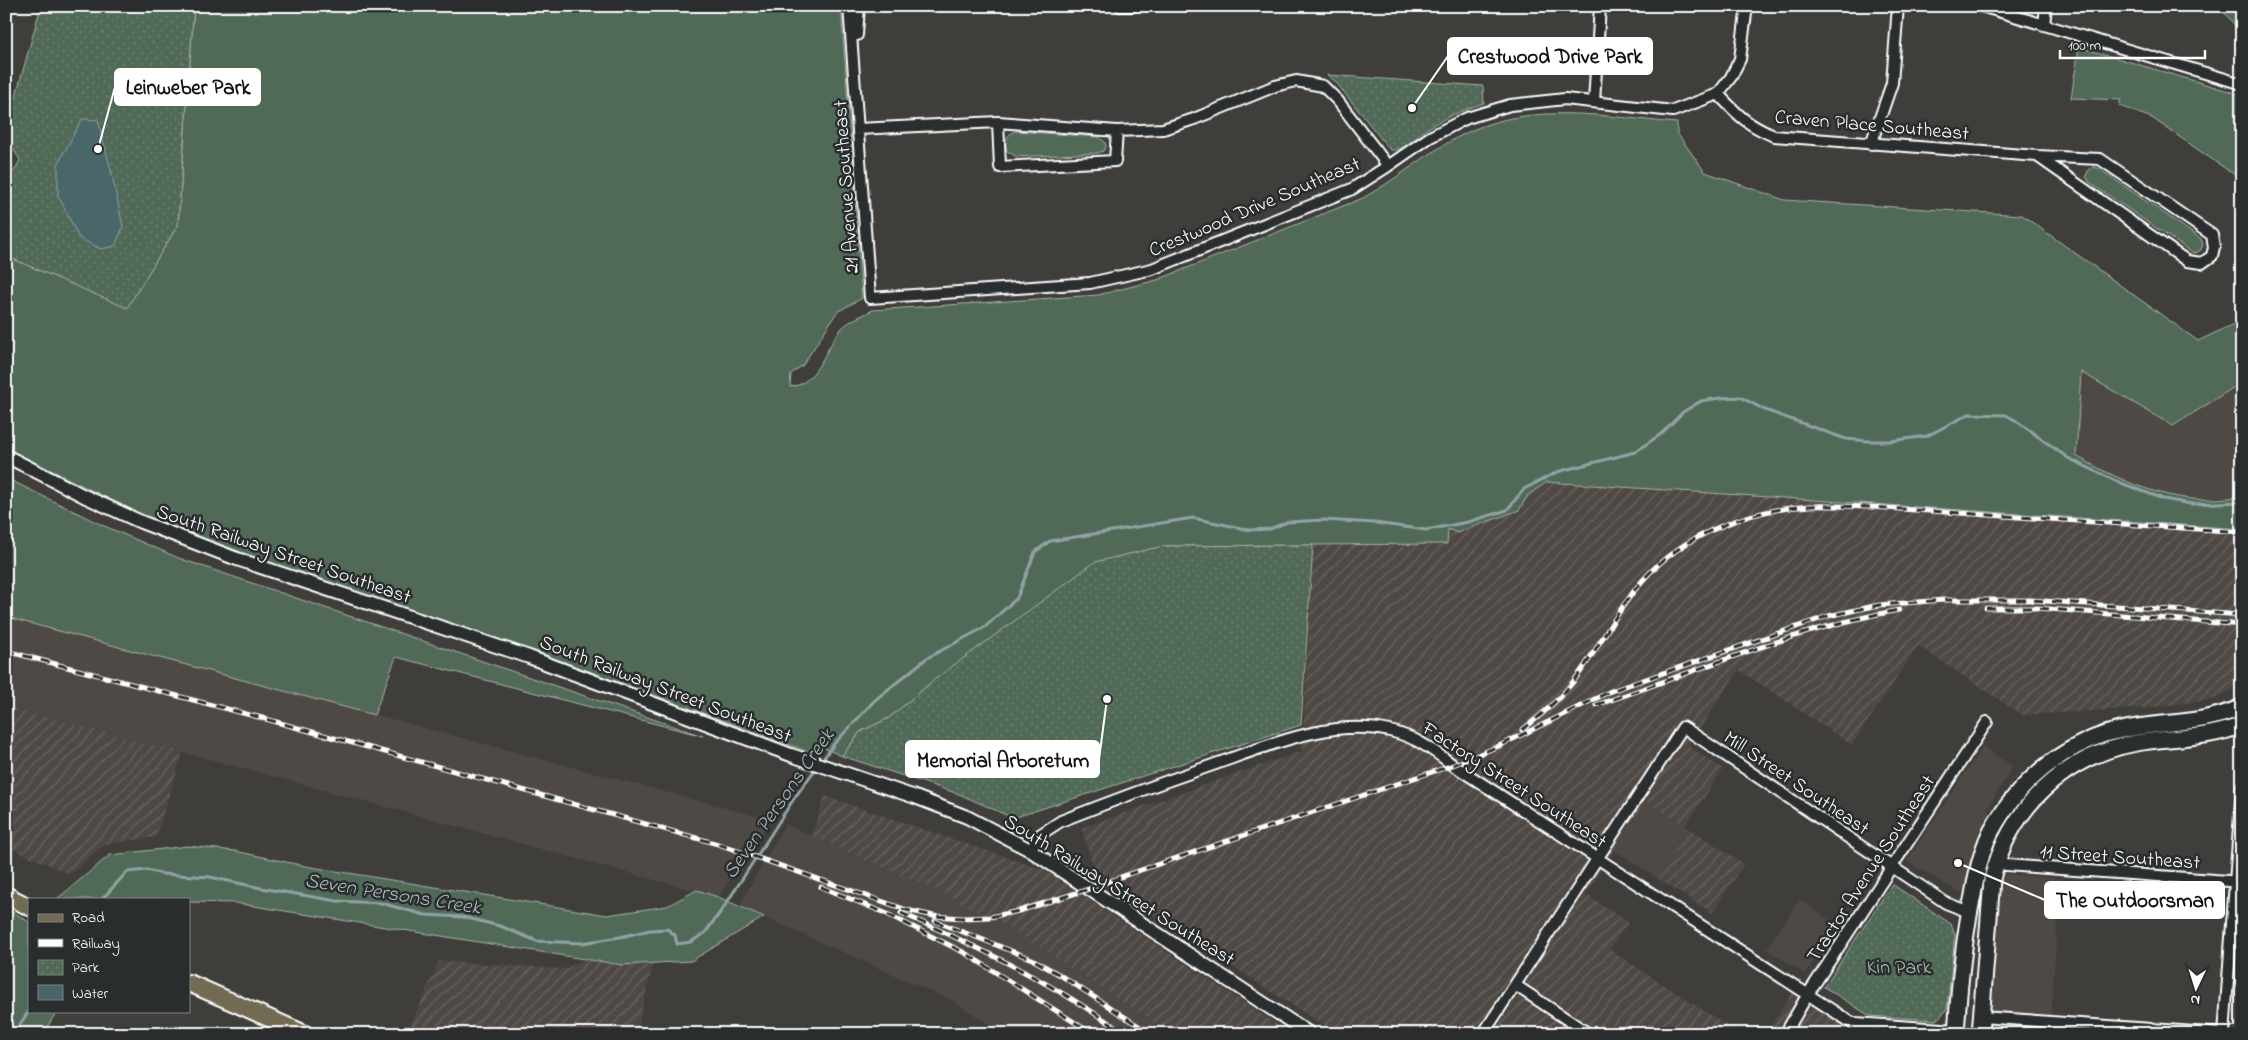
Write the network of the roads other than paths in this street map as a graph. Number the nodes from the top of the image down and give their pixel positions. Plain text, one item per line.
1 (849, 6) edge
2 (859, 6) edge
3 (1120, 6) edge
4 (1133, 6) edge
5 (1600, 6) edge
6 (1747, 6) edge
7 (1898, 6) edge
8 (1981, 6) edge
9 (2046, 6) edge
10 (2044, 25) junction
11 (855, 73) junction
12 (2242, 84) edge
13 (1718, 94) junction
14 (1594, 102) junction
15 (998, 122) junction
16 (858, 128) junction
17 (1117, 131) junction
18 (1871, 144) junction
19 (2037, 156) junction
20 (1388, 166) junction
21 (870, 298) joint
22 (6, 456) edge
23 (2235, 709) edge
24 (1987, 722) dead end
25 (2237, 727) edge
26 (2242, 786) edge
27 (1030, 850) junction
28 (1598, 858) junction
29 (1996, 862) junction
30 (1893, 867) junction
31 (2238, 881) edge
32 (6, 895) edge
33 (28, 906) edge
34 (1969, 912) junction
35 (190, 983) edge
36 (1515, 985) junction
37 (1808, 994) junction
38 (1981, 1017) junction
39 (1852, 1023) junction
40 (1956, 1032) edge
41 (305, 1034) edge
42 (1310, 1034) edge
43 (1483, 1034) edge
44 (1589, 1034) edge
45 (1785, 1034) edge
46 (1869, 1034) edge
47 (1980, 1034) edge
48 (2224, 1034) edge

1 - 11 street, 21 Avenue Southeast
2 - 11 street, 21 Avenue Southeast
3 - 4 street
5 - 14 street
6 - 13 street
7 - 18 street
8 - 10 street
9 - 10 street
10 - 12 street
11 - 16 street, 21 Avenue Southeast
13 - 14 street, Crestwood Drive Southeast
13 - 18 street, Craven Place Southeast
14 - 20 street, Crestwood Drive Southeast
15 - 16 street
15 - 17 street
15 - 17 street
16 - 21 street, 21 Avenue Southeast
17 - 20 street
18 - 19 street, Craven Place Southeast
19 - 19 street, Craven Place Southeast
20 - 21 street, Crestwood Drive Southeast
22 - 27 street, South Railway Street Southeast
23 - 34 main road
24 - 30 street, Tractor Avenue Southeast
25 - 29 main road
26 - 31 street
27 - 28 street, Factory Street Southeast
27 - 42 street, South Railway Street Southeast
28 - 30 street, Mill Street Southeast
28 - 36 street
28 - 37 street, Factory Street Southeast
29 - 31 street, 11 Street Southeast
29 - 38 main road
30 - 34 street, Mill Street Southeast
30 - 37 street, Tractor Avenue Southeast
31 - 48 street
32 - 33 main road
34 - 40 main road
35 - 41 main road
36 - 43 street
36 - 44 street
37 - 39 street, Factory Street Southeast
37 - 45 street, Tractor Avenue Southeast
38 - 47 main road
38 - 48 street
39 - 40 street
39 - 46 street, Factory Street Southeast

